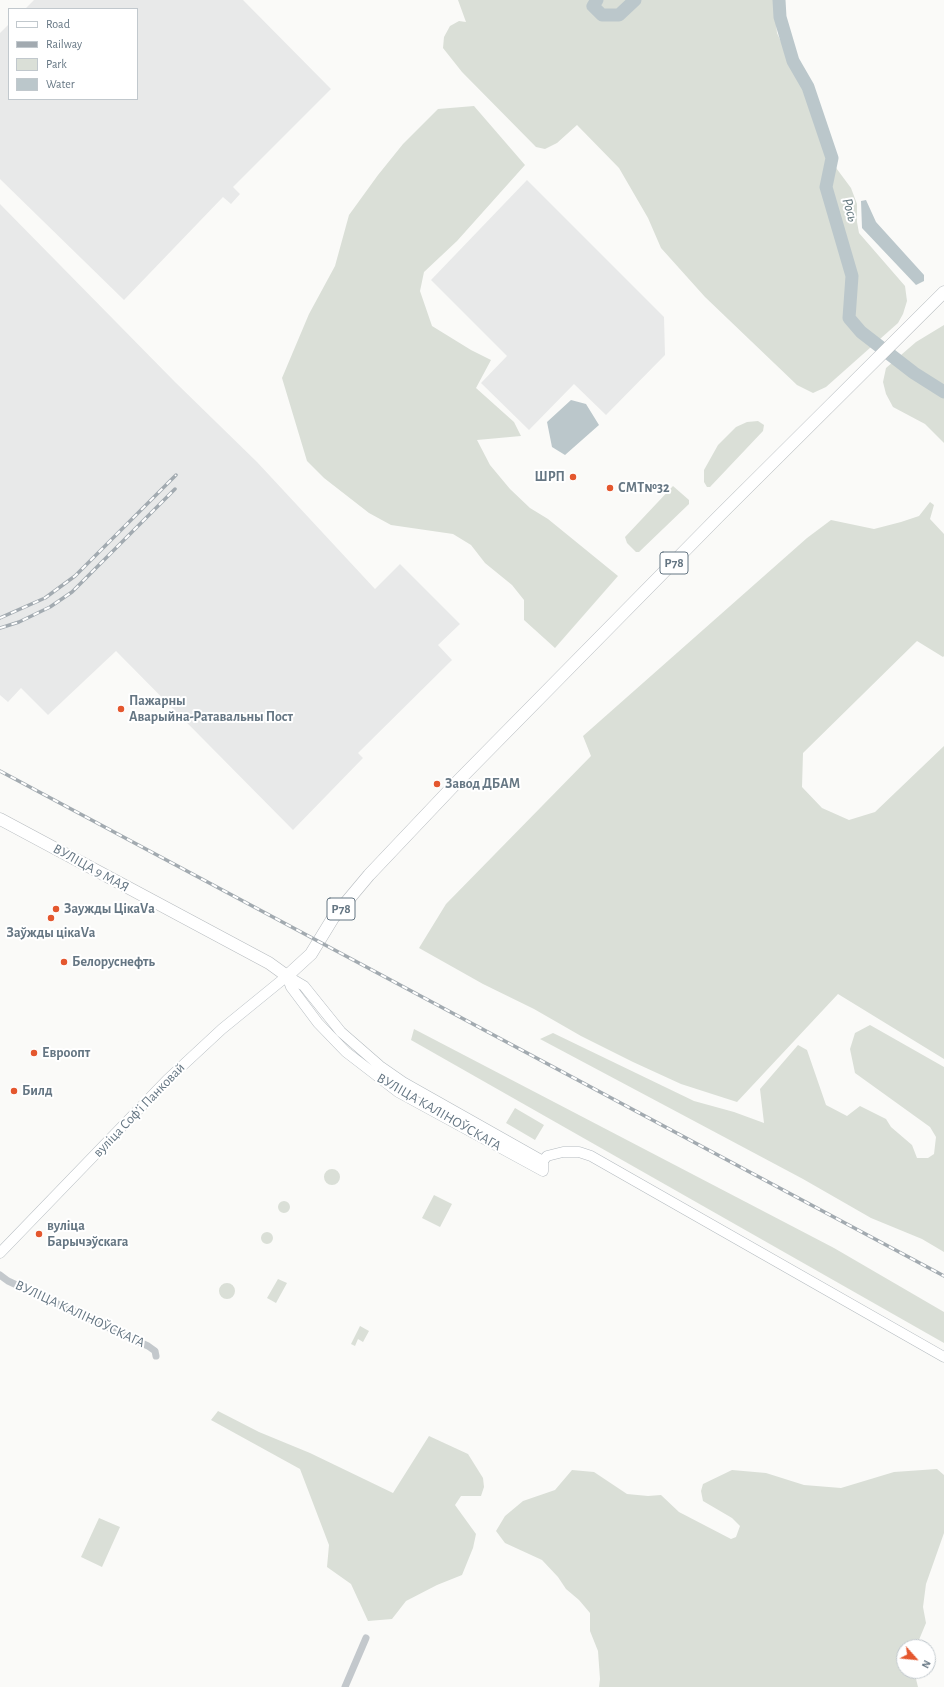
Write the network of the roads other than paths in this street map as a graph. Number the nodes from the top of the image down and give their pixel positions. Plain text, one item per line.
1 (944, 292) edge
2 (0, 818) edge
3 (287, 976) junction
4 (0, 1253) edge
5 (0, 1275) edge
6 (156, 1356) dead end
7 (944, 1357) edge
8 (366, 1638) dead end
9 (345, 1687) edge

1 - 3 main road, Р78
2 - 3 main road, ВУЛІЦА 9 МАЯ
3 - 4 street, вуліца Софʼі Панковай
3 - 7 street, ВУЛІЦА КАЛІНОЎСКАГА
5 - 6 street, ВУЛІЦА КАЛІНОЎСКАГА
8 - 9 street

